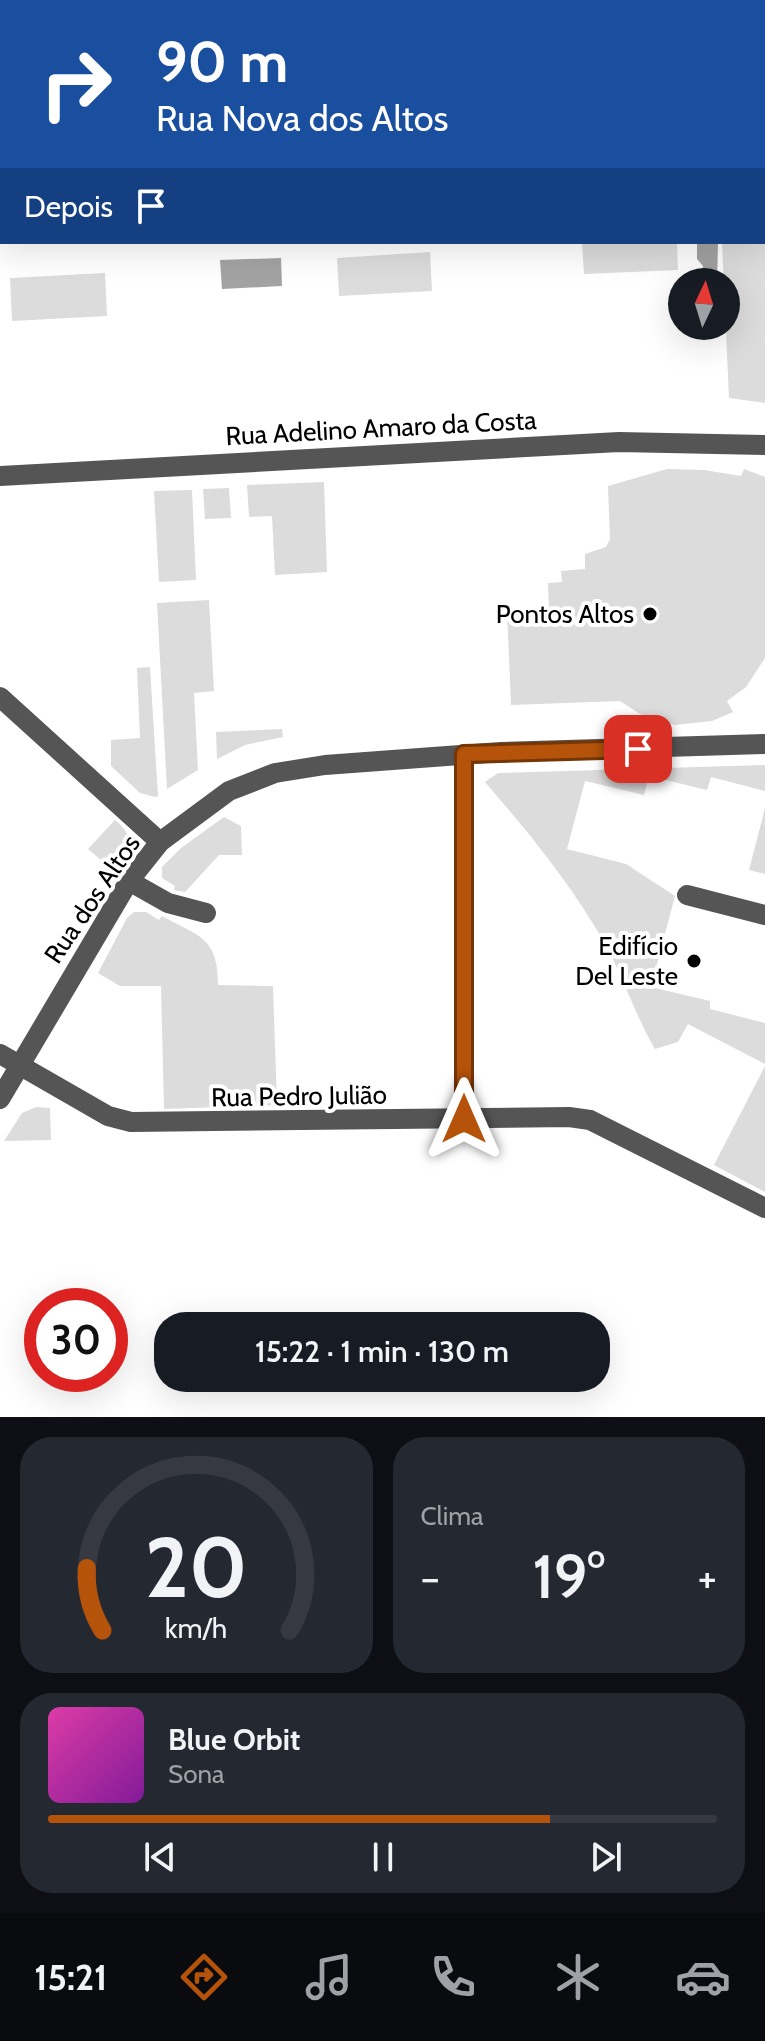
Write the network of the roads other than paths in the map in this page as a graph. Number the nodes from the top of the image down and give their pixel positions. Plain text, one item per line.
1 (765, 445) edge
2 (0, 476) edge
3 (0, 697) edge
4 (765, 744) edge
5 (464, 754) junction
6 (160, 842) junction
7 (129, 881) junction
8 (687, 895) dead end
9 (206, 913) dead end
10 (765, 915) edge
11 (0, 1054) edge
12 (19, 1066) junction
13 (0, 1099) edge
14 (464, 1119) junction
15 (765, 1208) edge

1 - 2 street, Rua Adelino Amaro da Costa
3 - 6 street
4 - 5 street, Rua dos Altos
5 - 6 street, Rua dos Altos
5 - 14 street
6 - 7 street, Rua dos Altos
7 - 9 street
7 - 12 street, Rua dos Altos
8 - 10 street
11 - 12 street, Rua Pedro Julião
12 - 13 street, Rua dos Altos
12 - 14 street, Rua Pedro Julião
14 - 15 street, Rua Pedro Julião

